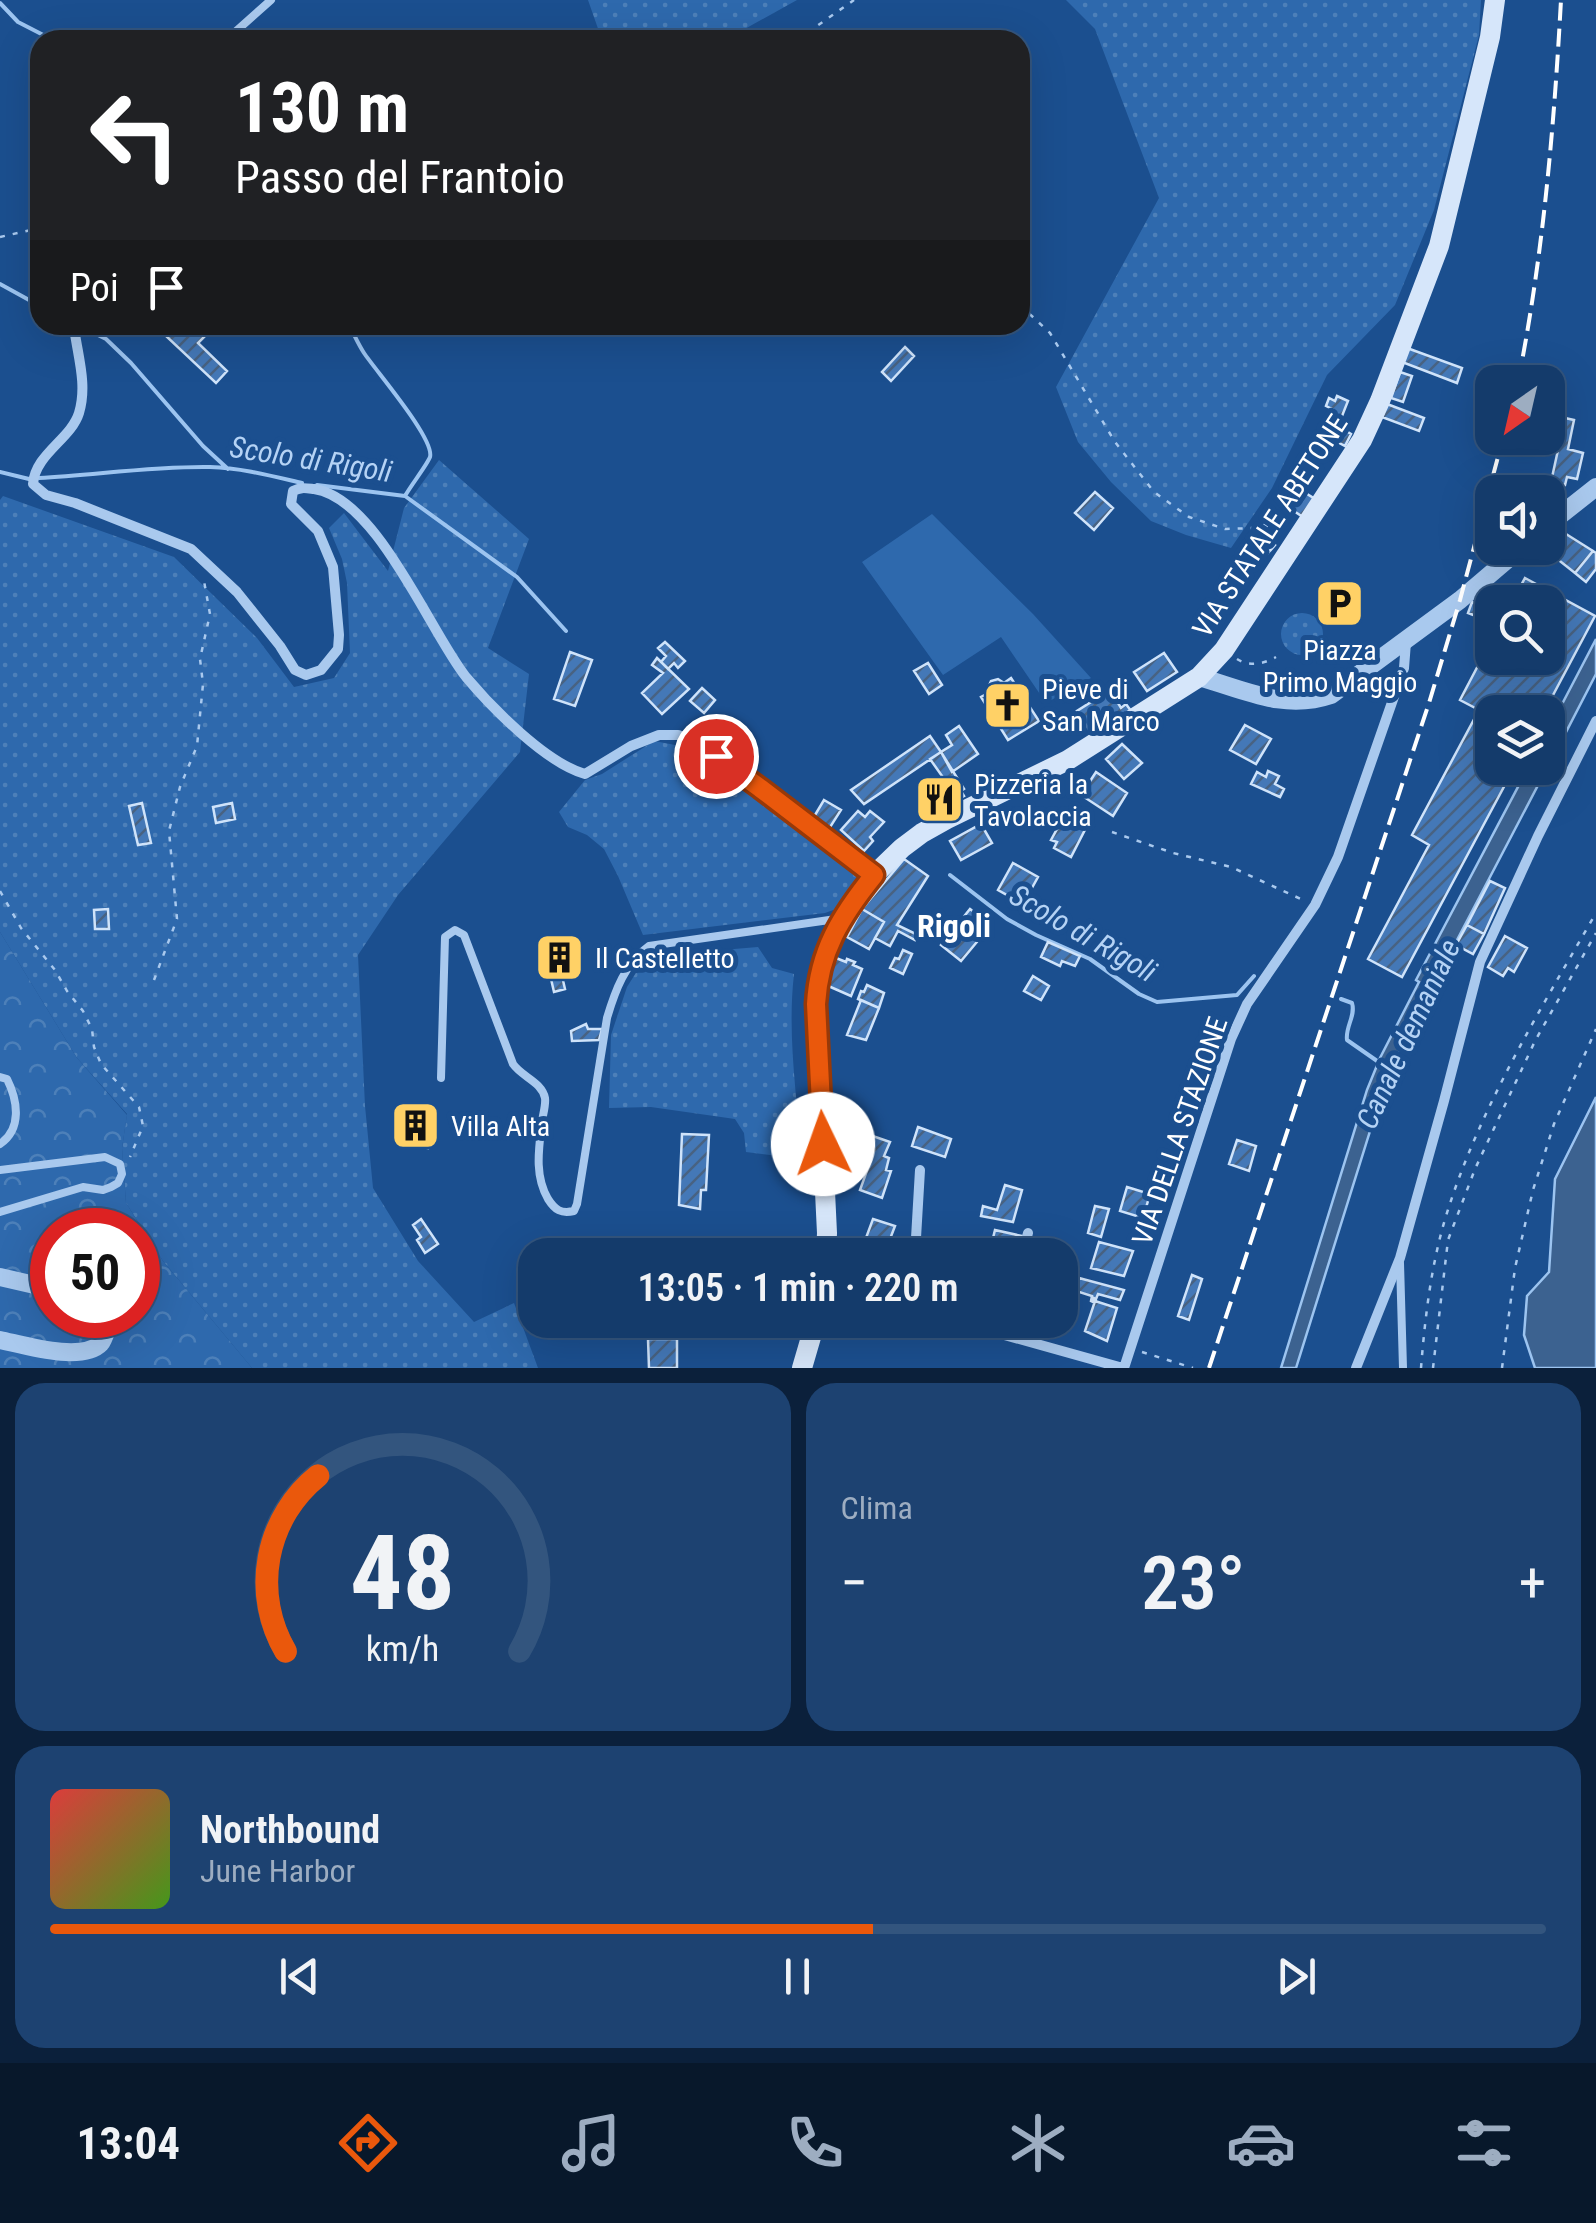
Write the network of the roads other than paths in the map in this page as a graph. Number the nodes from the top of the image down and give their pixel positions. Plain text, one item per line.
1 (271, 0) edge
2 (1495, 0) edge
3 (237, 30) edge
4 (77, 335) edge
5 (1596, 487) edge
6 (1565, 512) edge
7 (1501, 565) edge
8 (1406, 640) junction
9 (1199, 677) junction
10 (1596, 721) edge
11 (874, 875) junction
12 (841, 918) junction
13 (0, 1077) edge
14 (441, 1078) dead end
15 (0, 1144) edge
16 (0, 1170) edge
17 (920, 1170) dead end
18 (0, 1212) edge
19 (1028, 1233) dead end
20 (825, 1238) edge
21 (916, 1238) edge
22 (1027, 1238) edge
23 (1400, 1258) junction
24 (0, 1277) edge
25 (30, 1284) edge
26 (104, 1338) edge
27 (811, 1338) edge
28 (1015, 1338) edge
29 (0, 1340) edge
30 (802, 1368) edge
31 (1124, 1368) edge
32 (1356, 1368) edge
33 (1403, 1368) edge

1 - 3 lane
2 - 9 main road, VIA STATALE ABETONE
4 - 11 street
5 - 6 street
7 - 8 street
8 - 9 street
8 - 31 street, VIA DELLA STAZIONE
9 - 11 main road, VIA STATALE ABETONE
10 - 23 street
11 - 12 main road, VIA STATALE ABETONE
12 - 14 lane
12 - 20 main road, VIA STATALE ABETONE
13 - 15 lane
16 - 18 lane
17 - 21 street
19 - 22 street
23 - 32 street
23 - 33 lane
24 - 25 street
26 - 29 street
27 - 30 main road
28 - 31 street, VIA DELLA STAZIONE

